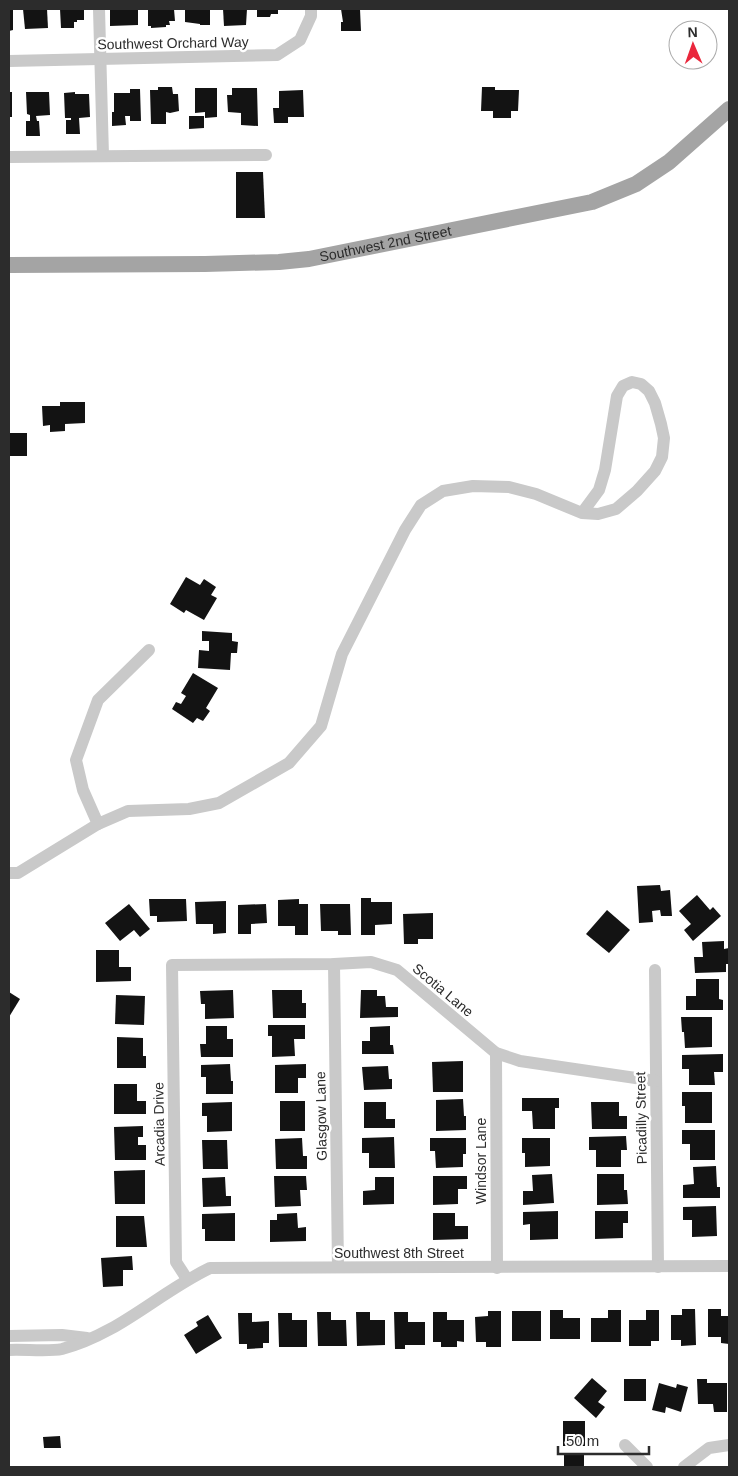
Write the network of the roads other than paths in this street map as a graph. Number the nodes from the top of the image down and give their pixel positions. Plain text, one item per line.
1 (99, 9) edge
2 (312, 9) edge
3 (100, 59) junction
4 (9, 61) edge
5 (729, 109) edge
6 (266, 155) dead end
7 (103, 156) junction
8 (9, 157) edge
9 (9, 266) edge
10 (582, 513) junction
11 (149, 650) dead end
12 (98, 824) junction
13 (9, 873) edge
14 (334, 964) junction
15 (172, 965) joint
16 (655, 970) dead end
17 (496, 1053) junction
18 (656, 1081) junction
19 (729, 1266) edge
20 (658, 1267) junction
21 (338, 1268) junction
22 (497, 1268) junction
23 (186, 1279) junction
24 (9, 1336) edge
25 (89, 1338) junction
26 (9, 1350) edge
27 (625, 1445) dead end
28 (729, 1445) edge
29 (647, 1467) edge
30 (684, 1467) edge

1 - 3 street
2 - 3 street, Southwest Orchard Way
3 - 4 street, Southwest Orchard Way
3 - 7 street
5 - 9 main road, Southwest 2nd Street
6 - 7 street
7 - 8 street
10 - 10 street
10 - 12 street
11 - 12 street
12 - 13 street
14 - 15 street, Scotia Lane
14 - 17 street, Scotia Lane
14 - 21 street, Glasgow Lane
15 - 23 street, Arcadia Drive
16 - 18 street, Picadilly Street
17 - 18 street, Scotia Lane
17 - 22 street, Windsor Lane
18 - 20 street, Picadilly Street
19 - 20 street, Southwest 8th Street
20 - 22 street, Southwest 8th Street
21 - 22 street, Southwest 8th Street
21 - 23 street, Southwest 8th Street
23 - 25 street, Southwest 8th Street
24 - 25 street, Southwest 8th Street
25 - 26 street, Southwest 8th Street
27 - 29 street
28 - 30 street

